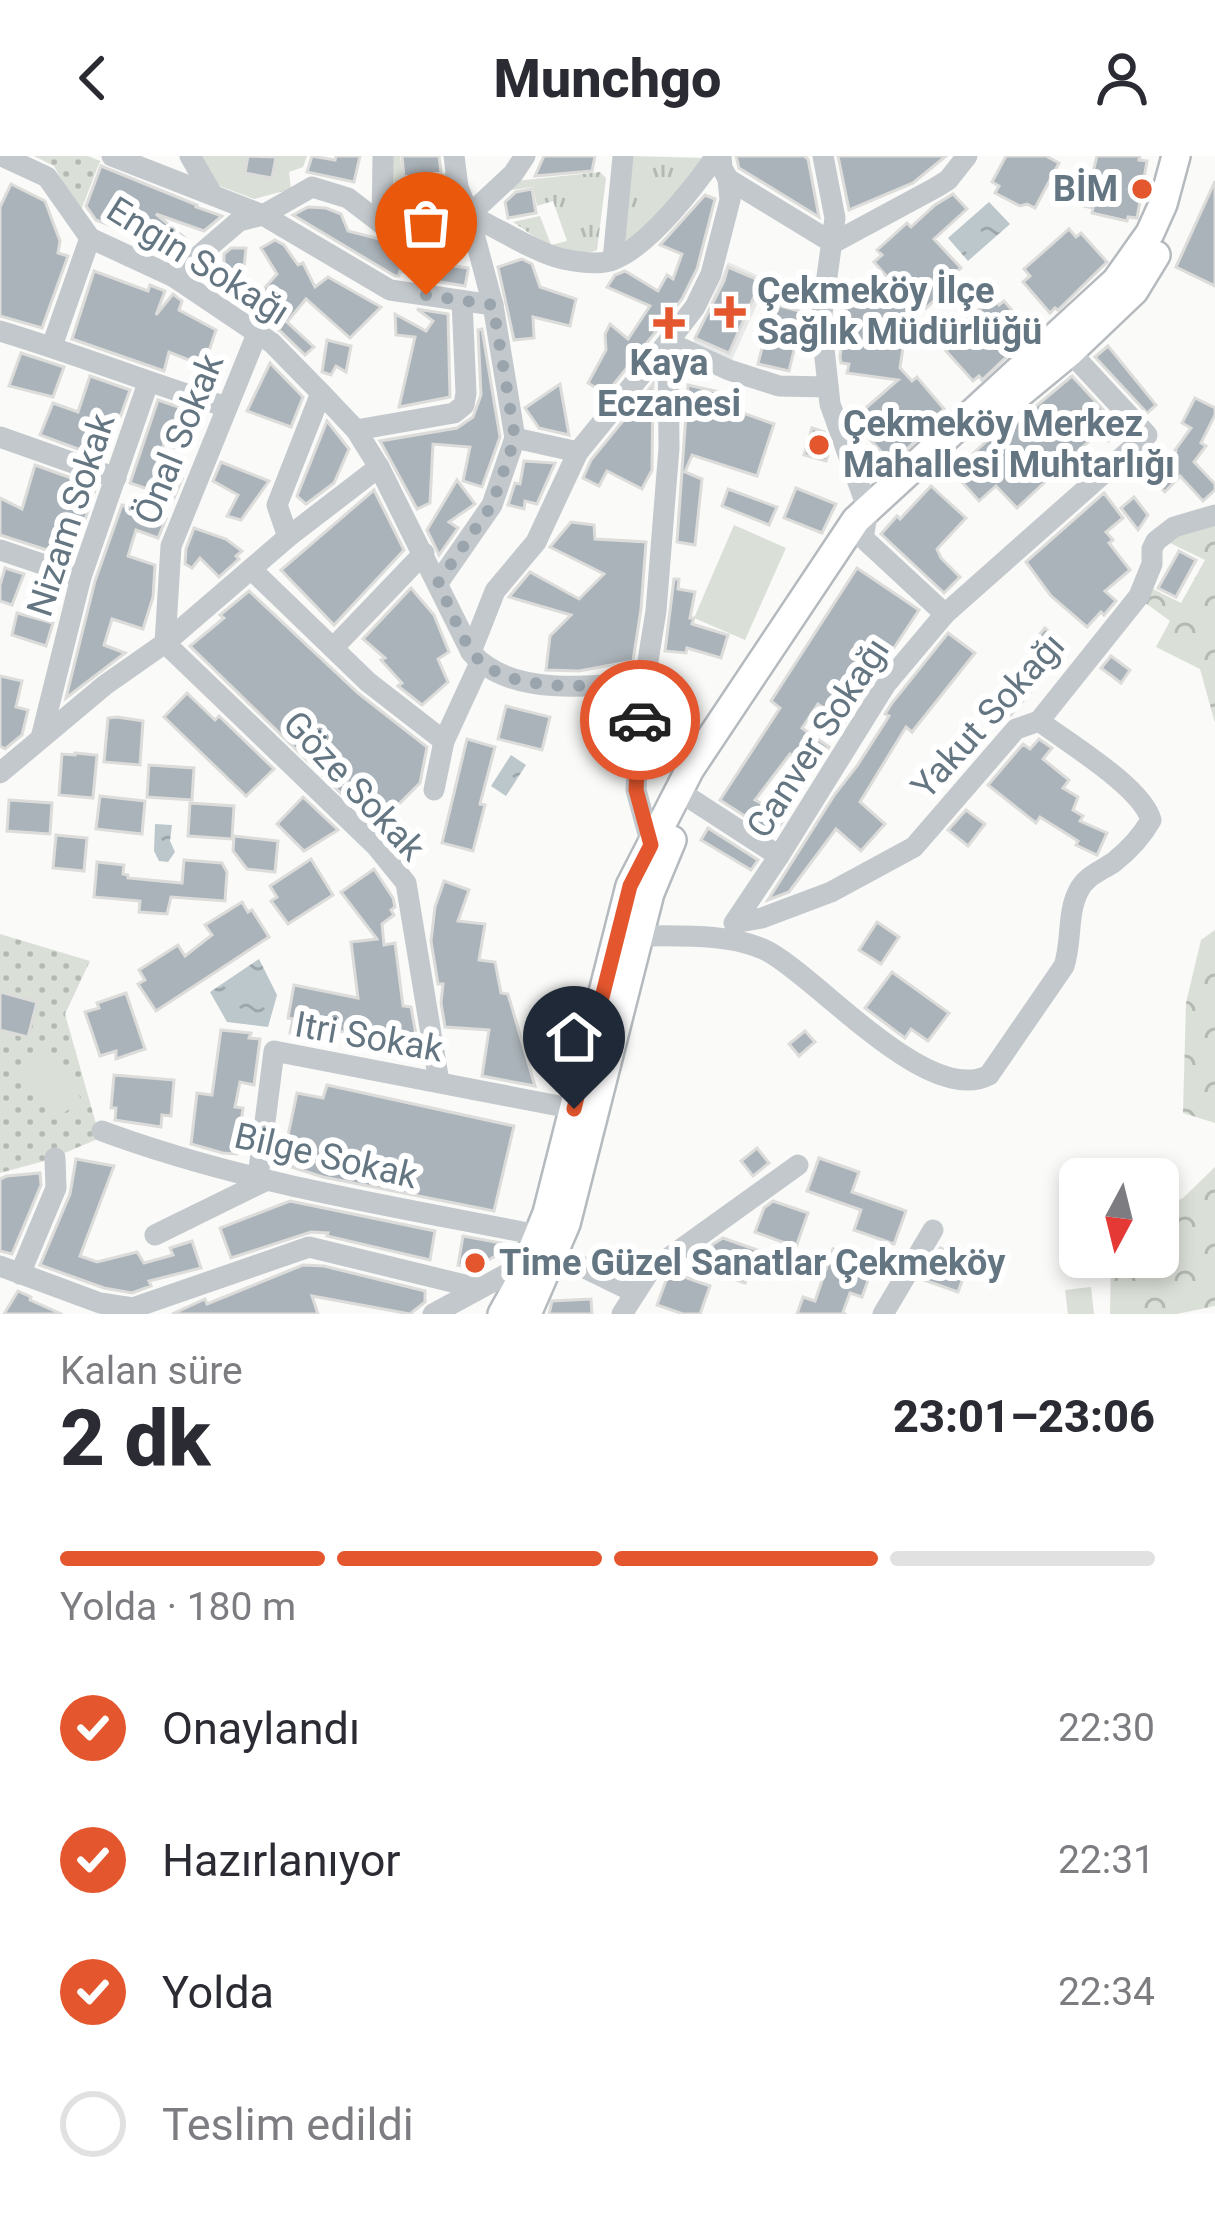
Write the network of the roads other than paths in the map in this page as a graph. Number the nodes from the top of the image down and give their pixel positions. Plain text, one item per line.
1 (2, 156) edge
2 (112, 156) edge
3 (190, 156) edge
4 (383, 156) edge
5 (454, 156) edge
6 (525, 156) edge
7 (622, 156) edge
8 (718, 156) edge
9 (823, 156) edge
10 (967, 156) edge
11 (1176, 156) edge
12 (1195, 156) edge
13 (728, 179) junction
14 (212, 194) junction
15 (263, 215) junction
16 (382, 224) junction
17 (472, 225) junction
18 (90, 238) junction
19 (832, 243) junction
20 (613, 260) junction
21 (174, 277) junction
22 (462, 301) junction
23 (493, 305) junction
24 (0, 331) edge
25 (257, 334) junction
26 (668, 341) junction
27 (52, 346) junction
28 (1070, 352) junction
29 (148, 383) junction
30 (828, 387) junction
31 (321, 393) junction
32 (227, 407) junction
33 (356, 430) junction
34 (0, 437) edge
35 (515, 438) junction
36 (578, 452) junction
37 (379, 467) junction
38 (116, 478) junction
39 (868, 510) junction
40 (1215, 514) edge
41 (288, 537) junction
42 (863, 538) junction
43 (0, 550) edge
44 (424, 553) junction
45 (251, 569) junction
46 (81, 578) junction
47 (438, 583) junction
48 (945, 614) junction
49 (165, 643) junction
50 (333, 648) junction
51 (476, 657) junction
52 (644, 681) junction
53 (1039, 721) junction
54 (41, 738) junction
55 (444, 741) junction
56 (0, 773) edge
57 (434, 790) dead end
58 (692, 799) junction
59 (658, 850) junction
60 (779, 856) junction
61 (734, 922) junction
62 (639, 936) junction
63 (704, 938) junction
64 (439, 1082) junction
65 (574, 1109) junction
66 (102, 1131) dead end
67 (55, 1158) dead end
68 (798, 1165) dead end
69 (262, 1178) junction
70 (933, 1230) dead end
71 (155, 1235) dead end
72 (542, 1254) junction
73 (10, 1270) edge
74 (477, 1288) junction
75 (634, 1292) junction
76 (433, 1314) edge
77 (502, 1314) edge
78 (527, 1314) edge
79 (623, 1314) edge
80 (883, 1314) edge

1 - 18 street, Engin Sokağı
2 - 14 street
3 - 14 street
4 - 16 street
5 - 17 street
6 - 17 street
7 - 20 street
8 - 13 street
8 - 20 street
9 - 19 street
10 - 19 street
11 - 39 main road
12 - 28 main road
13 - 19 street
13 - 26 street
14 - 15 street
15 - 16 street
15 - 21 street
15 - 22 street
16 - 17 street
17 - 20 street
17 - 23 street
18 - 21 street, Engin Sokağı
18 - 27 street
19 - 30 street
21 - 25 street, Engin Sokağı
22 - 23 street
22 - 33 street
23 - 35 street
24 - 27 street
25 - 31 street, Engin Sokağı
25 - 32 street, Önal Sokak
26 - 30 street
26 - 36 street
26 - 52 street
27 - 29 street
28 - 42 main road
28 - 48 street, Canver Sokağı
29 - 32 street
29 - 38 street, Nizam Sokak
30 - 39 street
31 - 33 street, Engin Sokağı
31 - 41 street
32 - 49 street, Önal Sokak
33 - 37 street, Engin Sokağı
34 - 38 street
35 - 36 street
35 - 47 street
36 - 51 street
37 - 41 street
37 - 44 street, Engin Sokağı
38 - 46 street, Nizam Sokak
39 - 42 street
39 - 59 main road
40 - 53 street, Yakut Sokağı
41 - 45 street
42 - 48 street
42 - 58 main road
43 - 46 street
44 - 47 street, Engin Sokağı
44 - 50 street
45 - 49 street
45 - 50 street
46 - 54 street, Nizam Sokak
47 - 51 street, Engin Sokağı
48 - 60 street, Canver Sokağı
49 - 54 street
49 - 64 street, Göze Sokak
50 - 55 street
51 - 52 street
51 - 55 street
52 - 59 street
53 - 61 street, Yakut Sokağı
53 - 63 street
54 - 56 street
55 - 57 street
58 - 59 main road
58 - 60 street
59 - 62 main road
59 - 65 main road
60 - 61 street, Canver Sokağı
61 - 63 street
62 - 63 street
62 - 72 main road
64 - 65 street, Itri Sokak
64 - 69 street, Itri Sokak
65 - 72 main road
66 - 69 street, Bilge Sokak
67 - 73 street
68 - 75 street
69 - 71 street
69 - 72 street, Bilge Sokak
70 - 80 street
72 - 74 street
72 - 75 street, Bilge Sokak
72 - 77 main road
72 - 78 main road
73 - 74 street
74 - 76 street
75 - 79 street

